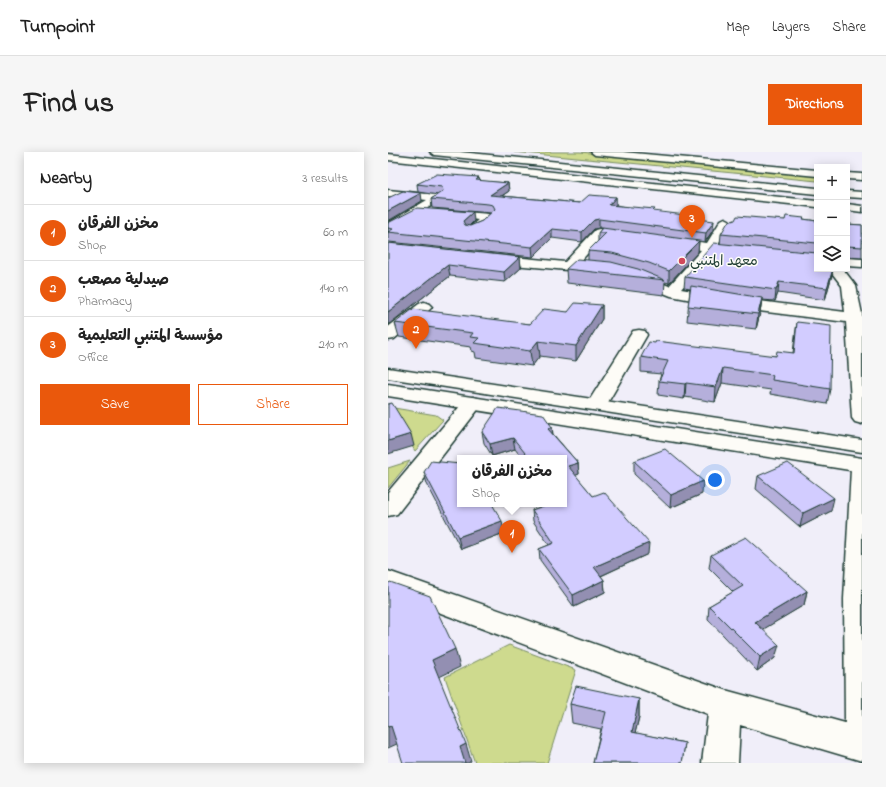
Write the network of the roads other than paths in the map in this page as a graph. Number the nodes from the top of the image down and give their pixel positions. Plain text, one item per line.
1 (434, 152) edge
2 (493, 152) edge
3 (595, 152) edge
4 (388, 157) edge
5 (756, 157) dead end
6 (767, 168) junction
7 (814, 173) edge
8 (850, 176) edge
9 (862, 177) edge
10 (814, 184) edge
11 (850, 187) edge
12 (862, 188) edge
13 (814, 191) edge
14 (388, 193) edge
15 (850, 194) edge
16 (862, 196) edge
17 (814, 204) edge
18 (850, 207) edge
19 (862, 209) edge
20 (416, 211) junction
21 (725, 222) dead end
22 (388, 228) edge
23 (472, 230) edge
24 (639, 238) edge
25 (654, 240) edge
26 (710, 248) junction
27 (756, 253) edge
28 (475, 257) edge
29 (850, 262) edge
30 (862, 263) edge
31 (568, 267) junction
32 (838, 272) edge
33 (671, 292) junction
34 (424, 307) dead end
35 (857, 319) edge
36 (639, 335) dead end
37 (388, 336) edge
38 (388, 373) edge
39 (388, 390) edge
40 (473, 403) junction
41 (597, 404) junction
42 (862, 418) edge
43 (862, 446) edge
44 (862, 465) edge
45 (862, 468) edge
46 (388, 508) edge
47 (388, 582) edge
48 (860, 600) edge
49 (725, 705) junction
50 (862, 744) edge
51 (720, 763) edge

1 - 13 main road
2 - 10 main road
3 - 6 main road
4 - 17 main road
5 - 6 main road
6 - 7 main road
8 - 9 main road
11 - 12 main road
14 - 20 main road
15 - 16 main road
18 - 19 main road
20 - 22 main road
20 - 23 main road
21 - 26 main road
24 - 31 main road
25 - 26 main road
26 - 27 main road
26 - 33 main road
28 - 31 main road
29 - 30 main road
31 - 33 main road
32 - 35 main road
33 - 35 main road
34 - 37 main road
35 - 42 main road
36 - 41 main road
38 - 41 main road
39 - 40 main road
40 - 44 main road
40 - 46 main road
41 - 43 main road
45 - 48 main road
47 - 49 main road
48 - 50 main road
49 - 50 main road
49 - 51 main road

